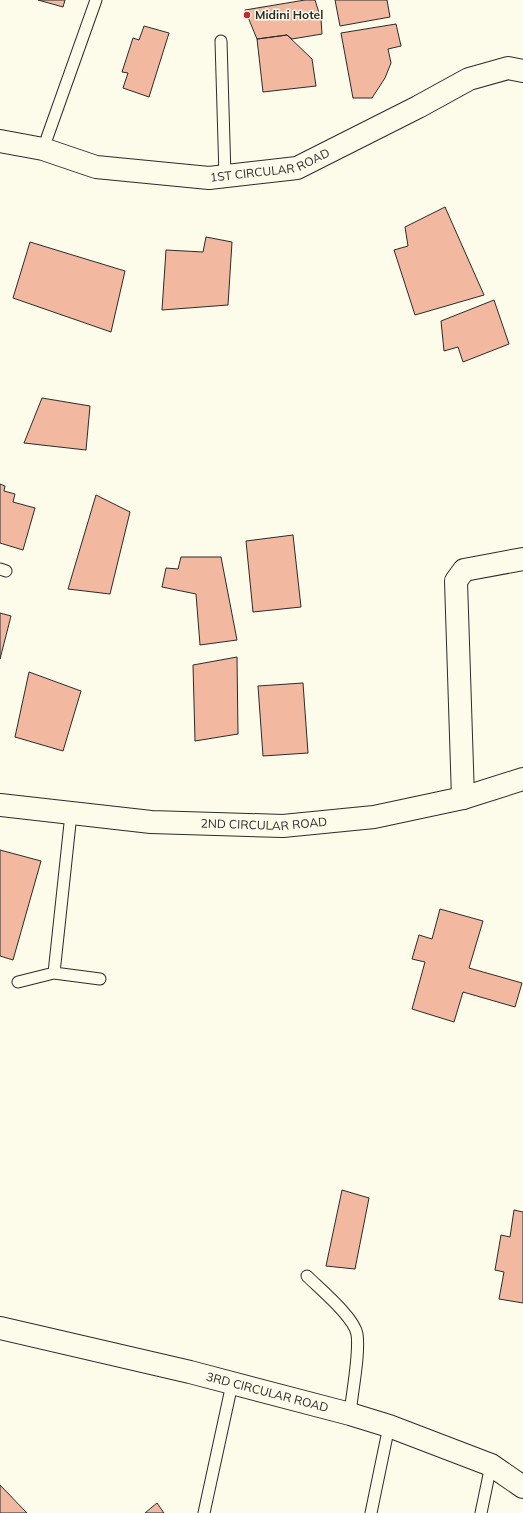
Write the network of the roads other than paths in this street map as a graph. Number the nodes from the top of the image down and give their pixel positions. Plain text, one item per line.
1 (96, 0) edge
2 (221, 41) dead end
3 (523, 71) edge
4 (0, 142) edge
5 (43, 149) junction
6 (225, 176) junction
7 (523, 559) edge
8 (523, 779) edge
9 (463, 798) junction
10 (0, 805) edge
11 (71, 814) junction
12 (54, 973) junction
13 (100, 979) dead end
14 (18, 982) dead end
15 (307, 1276) dead end
16 (0, 1328) edge
17 (232, 1384) junction
18 (350, 1414) junction
19 (389, 1426) junction
20 (491, 1465) junction
21 (523, 1487) edge
22 (204, 1513) edge
23 (371, 1513) edge
24 (481, 1513) edge

1 - 5 lane
2 - 6 lane
3 - 6 street, 1ST CIRCULAR ROAD
4 - 5 street, 1ST CIRCULAR ROAD
5 - 6 street, 1ST CIRCULAR ROAD
7 - 9 street
8 - 9 street, 2ND CIRCULAR ROAD
9 - 11 street, 2ND CIRCULAR ROAD
10 - 11 street, 2ND CIRCULAR ROAD
11 - 12 lane
12 - 13 lane
12 - 14 lane
15 - 18 lane
16 - 17 street, 3RD CIRCULAR ROAD
17 - 18 street, 3RD CIRCULAR ROAD
17 - 22 lane
18 - 19 street, 3RD CIRCULAR ROAD
19 - 20 street, 3RD CIRCULAR ROAD
19 - 23 lane
20 - 21 street, 3RD CIRCULAR ROAD
20 - 24 lane

